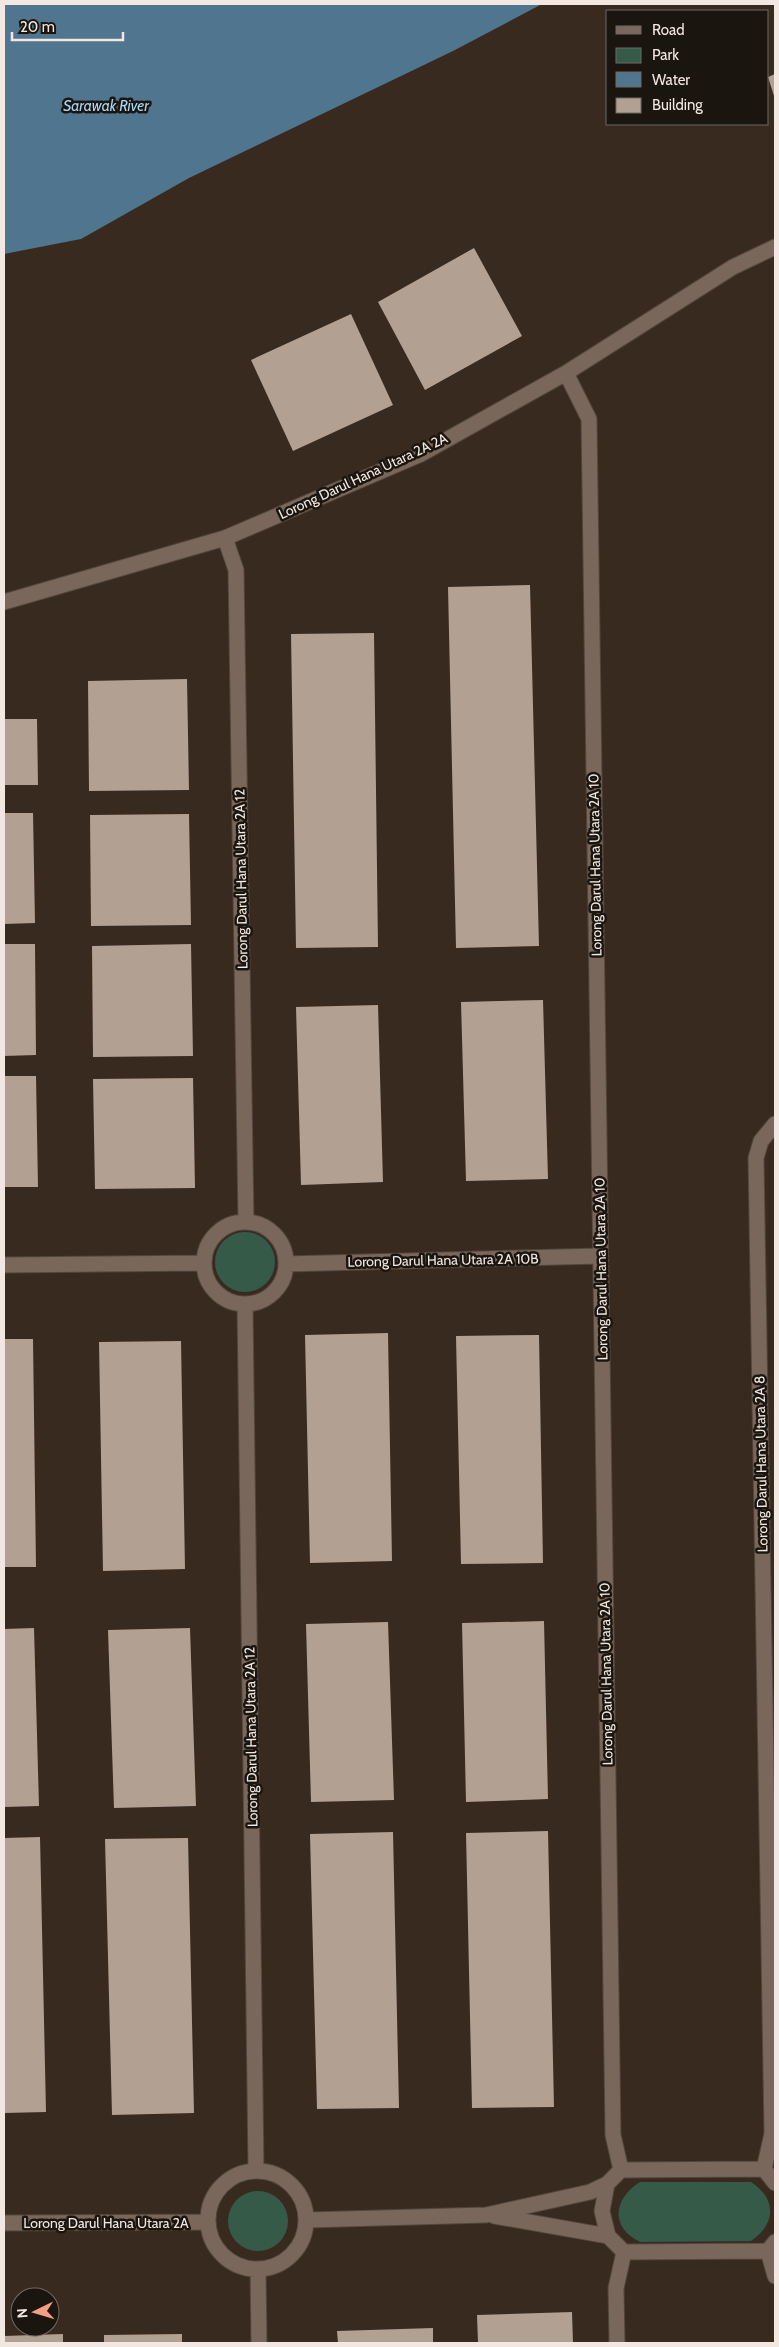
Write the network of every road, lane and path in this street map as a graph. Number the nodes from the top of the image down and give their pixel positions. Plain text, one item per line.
1 (775, 247) edge
2 (566, 373) junction
3 (225, 538) junction
4 (4, 602) edge
5 (775, 1124) edge
6 (246, 1221) junction
7 (600, 1256) junction
8 (204, 1263) junction
9 (4, 1264) edge
10 (286, 1264) junction
11 (245, 1304) junction
12 (764, 2168) junction
13 (256, 2170) junction
14 (621, 2170) junction
15 (775, 2183) edge
16 (606, 2184) junction
17 (486, 2215) junction
18 (307, 2220) junction
19 (208, 2222) junction
20 (4, 2223) edge
21 (608, 2236) junction
22 (772, 2246) edge
23 (624, 2252) junction
24 (258, 2269) junction
25 (775, 2276) edge
26 (259, 2343) edge
27 (617, 2343) edge

1 - 2 street, Lorong Darul Hana Utara 2A 2A
2 - 3 street, Lorong Darul Hana Utara 2A 2A
2 - 7 street, Lorong Darul Hana Utara 2A 10
3 - 4 street, Lorong Darul Hana Utara 2A 2A
3 - 6 street, Lorong Darul Hana Utara 2A 12
5 - 12 street, Lorong Darul Hana Utara 2A 8
6 - 8 street
6 - 10 street
7 - 10 street, Lorong Darul Hana Utara 2A 10B
7 - 14 street, Lorong Darul Hana Utara 2A 10
8 - 9 street
8 - 11 street
10 - 11 street
11 - 13 street, Lorong Darul Hana Utara 2A 12
12 - 14 street
12 - 15 street
13 - 18 street
13 - 19 street
14 - 16 street
16 - 17 street
16 - 21 street
17 - 18 street
17 - 21 street
18 - 24 street
19 - 20 street, Lorong Darul Hana Utara 2A
19 - 24 street
21 - 23 street
22 - 23 street
22 - 25 street
23 - 27 street
24 - 26 street

